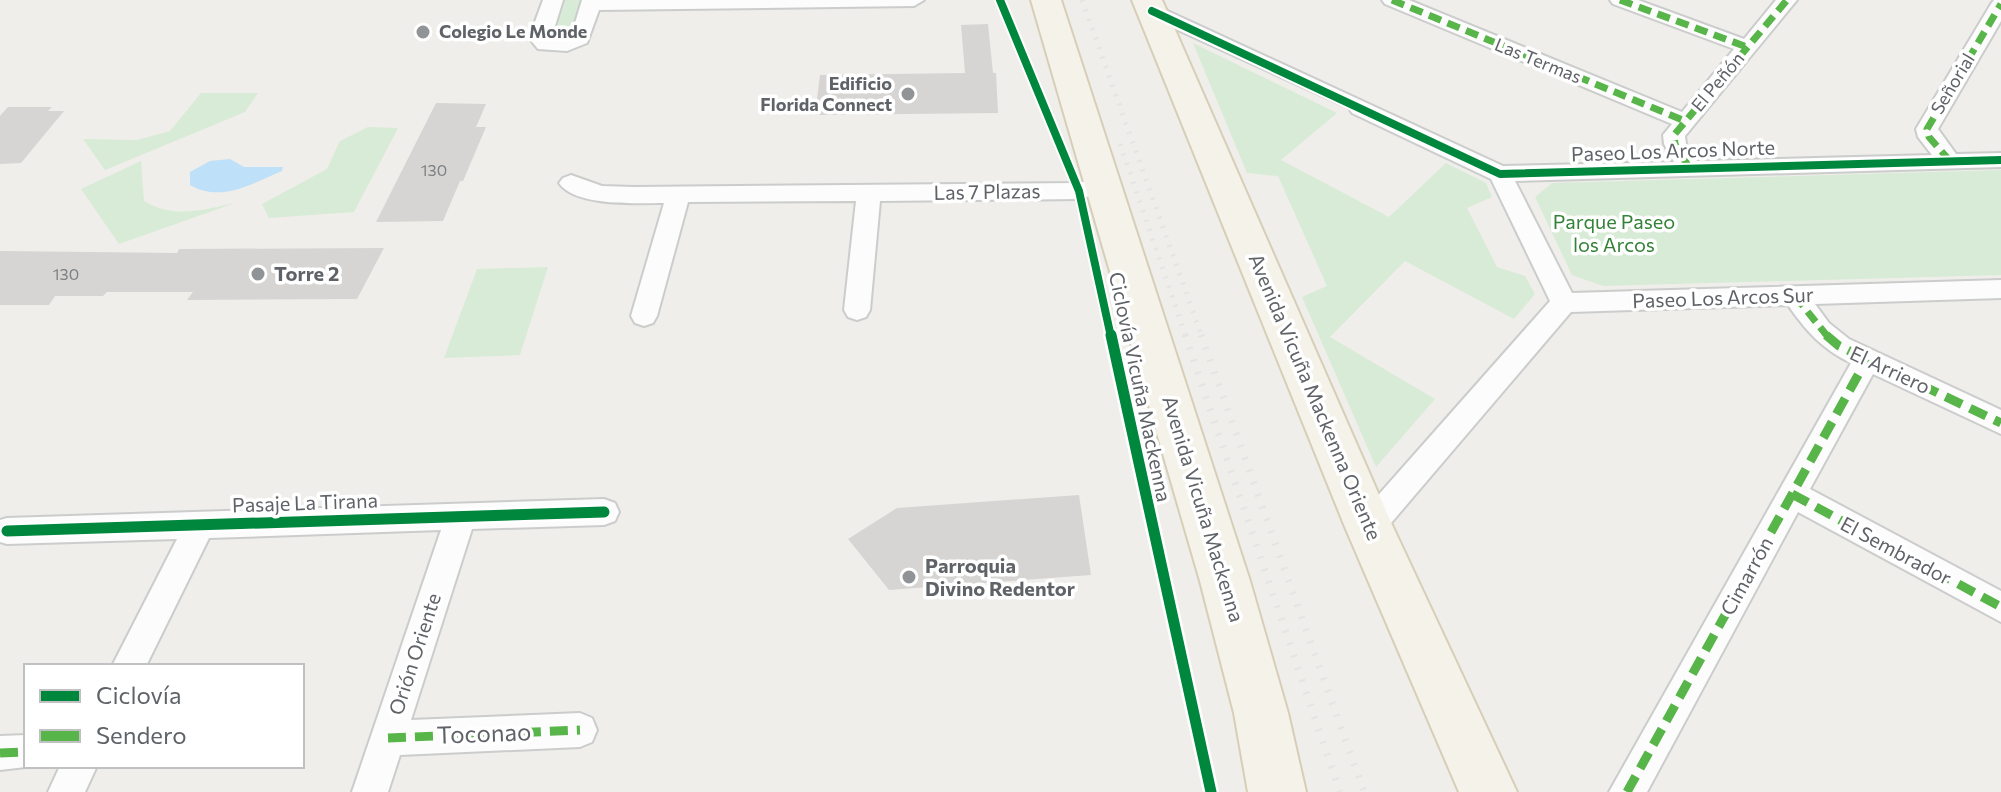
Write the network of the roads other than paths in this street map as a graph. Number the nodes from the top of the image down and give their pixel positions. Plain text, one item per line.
1 (553, 0) edge
2 (914, 0) edge
3 (1046, 0) edge
4 (1392, 0) edge
5 (1620, 0) edge
6 (1787, 0) edge
7 (592, 2) edge
8 (2001, 4) edge
9 (1150, 5) edge
10 (1747, 47) junction
11 (1685, 121) junction
12 (2001, 160) edge
13 (1950, 161) junction
14 (1690, 169) junction
15 (1500, 174) junction
16 (571, 183) dead end
17 (1103, 185) junction
18 (869, 193) junction
19 (678, 195) junction
20 (2001, 289) edge
21 (1795, 296) junction
22 (1564, 303) junction
23 (857, 310) dead end
24 (644, 316) dead end
25 (1867, 359) junction
26 (2001, 423) edge
27 (1792, 494) junction
28 (604, 512) dead end
29 (461, 517) junction
30 (200, 525) junction
31 (1369, 527) junction
32 (7, 531) dead end
33 (2001, 607) edge
34 (130, 664) edge
35 (580, 730) dead end
36 (388, 738) junction
37 (24, 752) edge
38 (0, 753) edge
39 (78, 768) edge
40 (66, 792) edge
41 (370, 792) edge
42 (1277, 792) edge
43 (1488, 792) edge
44 (1627, 792) edge

1 - 7 street
2 - 7 street
3 - 17 main road, Avenida Vicuña Mackenna
4 - 11 street, Las Termas
5 - 10 street
6 - 10 street, El Peñón
8 - 13 street, Señorial
9 - 15 street, Paseo Los Arcos Norte
9 - 31 main road, Avenida Vicuña Mackenna Oriente
10 - 11 street, El Peñón
11 - 14 street, El Peñón
12 - 13 street, Paseo Los Arcos Norte
13 - 14 street, Paseo Los Arcos Norte
14 - 15 street, Paseo Los Arcos Norte
15 - 22 street
16 - 19 street, Las 7 Plazas
17 - 18 street, Las 7 Plazas
17 - 42 main road, Avenida Vicuña Mackenna
18 - 19 street, Las 7 Plazas
18 - 23 street
19 - 24 street
20 - 21 street, Paseo Los Arcos Sur
21 - 22 street, Paseo Los Arcos Sur
21 - 25 street, El Arriero
22 - 31 street
25 - 26 street, El Arriero
25 - 27 street, Cimarrón
27 - 33 street, El Sembrador
27 - 44 street, Cimarrón
28 - 29 street, Pasaje La Tirana
29 - 30 street, Pasaje La Tirana
29 - 36 street, Orión Oriente
30 - 32 street, Pasaje La Tirana
30 - 34 street
31 - 43 main road, Avenida Vicuña Mackenna Oriente
35 - 36 street, Toconao
36 - 41 street, Orión Oriente
37 - 38 street
39 - 40 street

